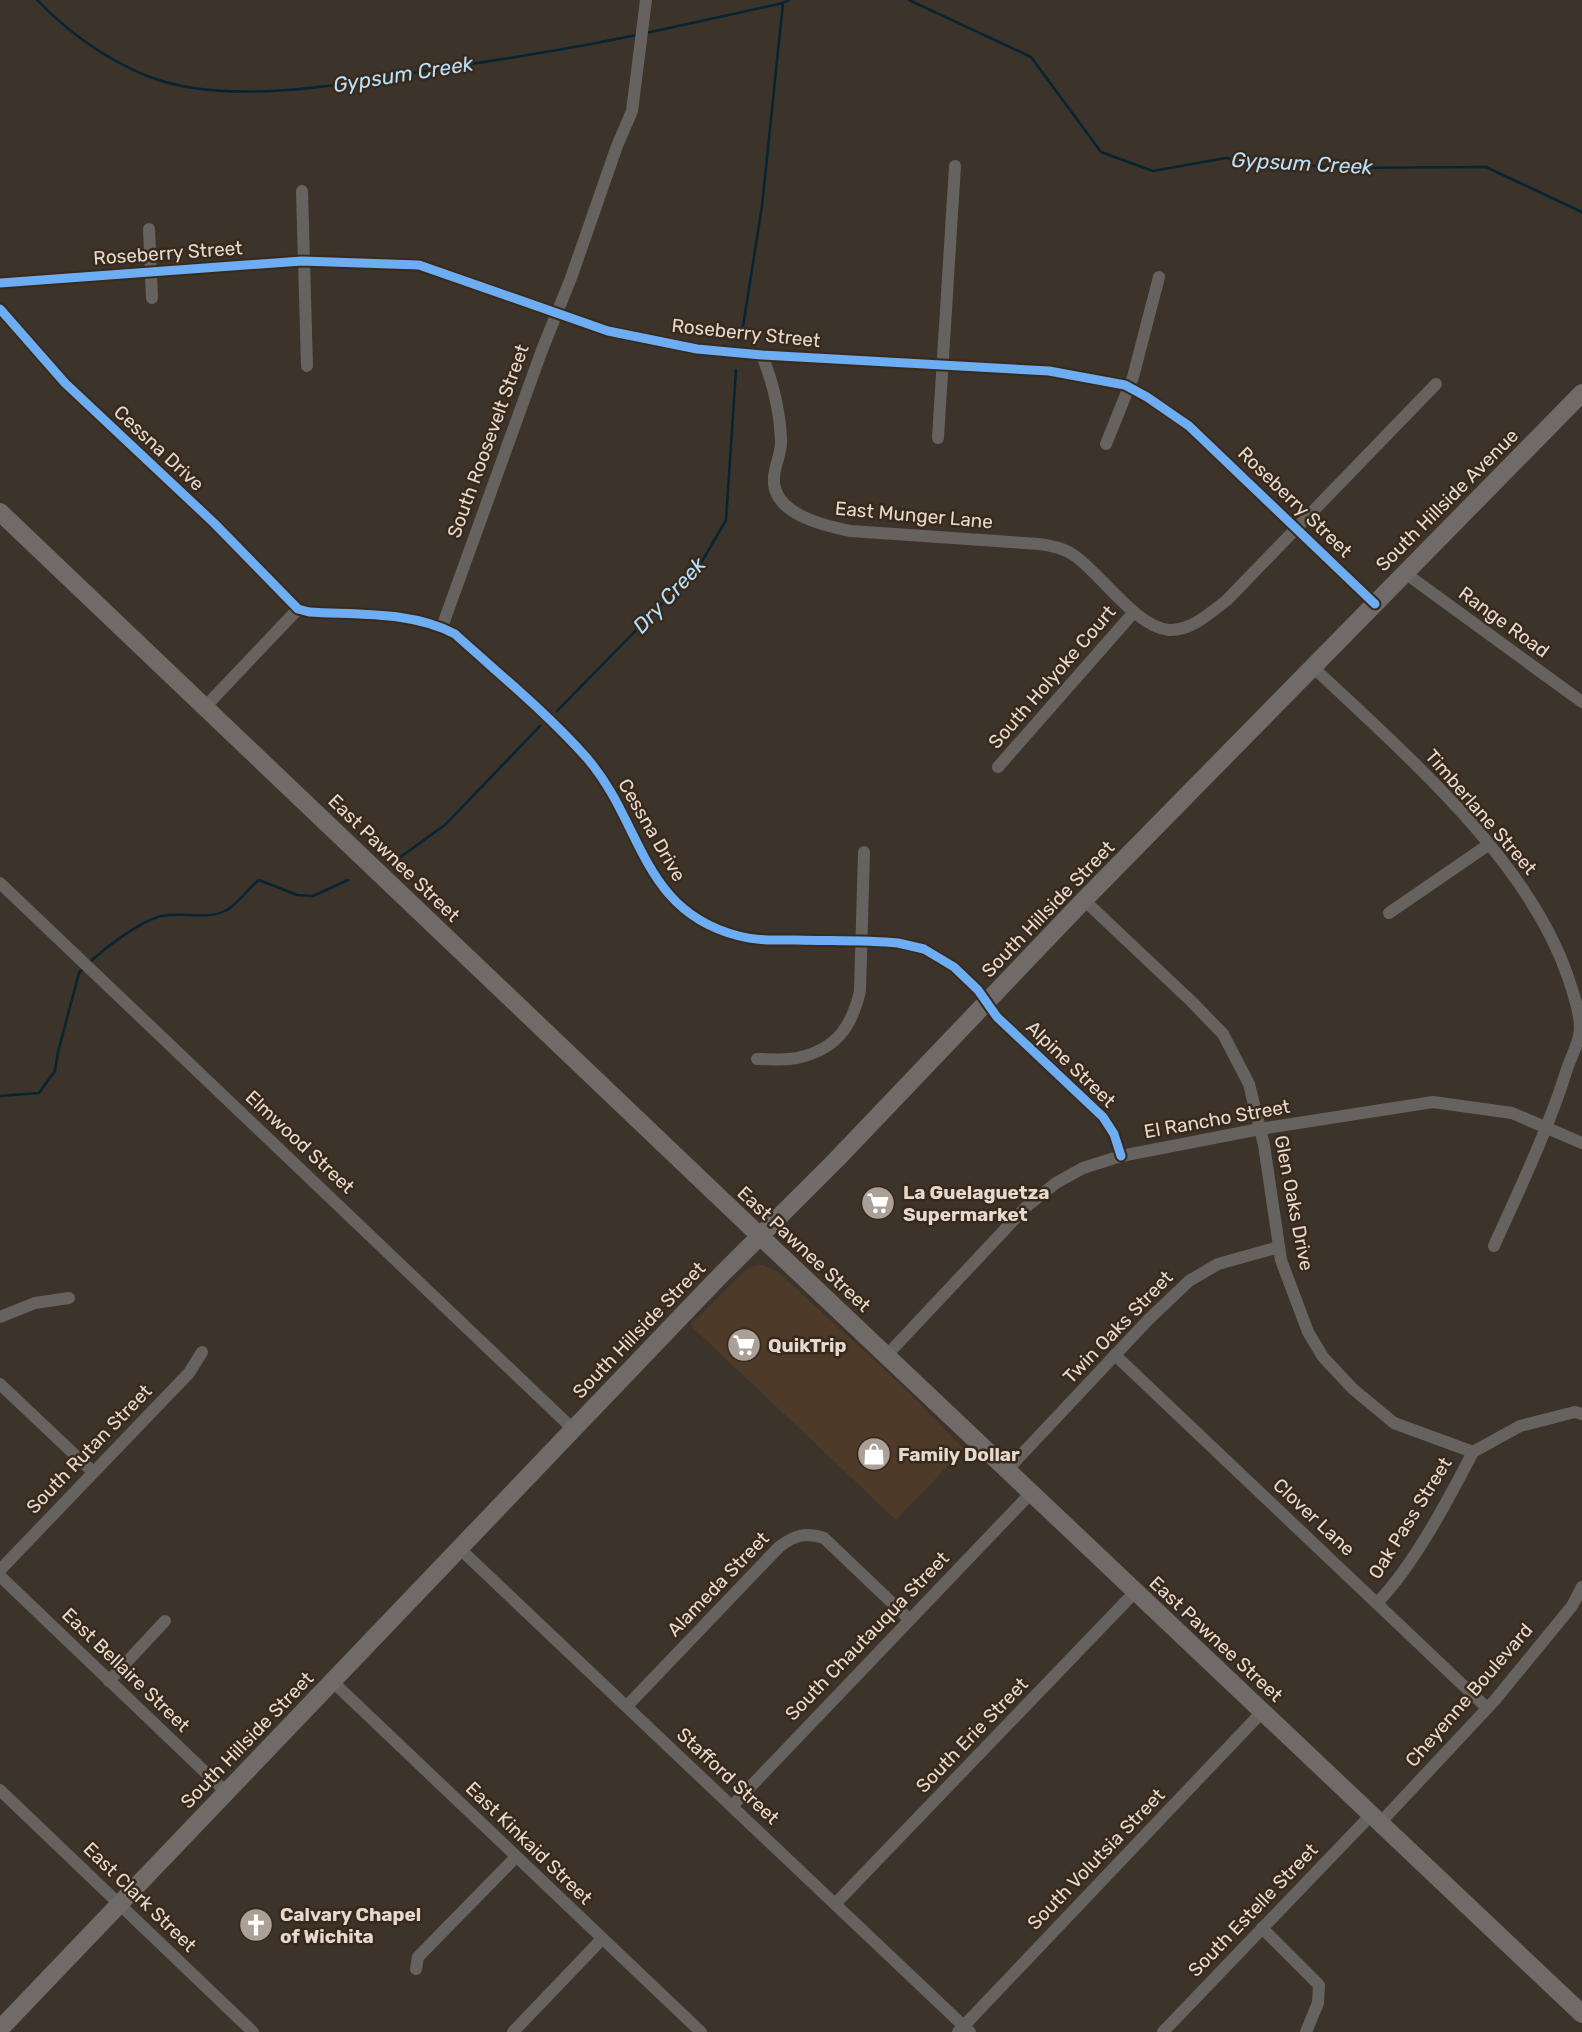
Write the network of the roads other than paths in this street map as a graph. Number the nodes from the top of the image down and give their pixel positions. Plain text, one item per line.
1 (646, 0) edge
2 (955, 166) dead end
3 (302, 191) dead end
4 (149, 229) dead end
5 (302, 261) junction
6 (151, 272) junction
7 (1159, 277) dead end
8 (0, 282) edge
9 (152, 298) dead end
10 (0, 309) edge
11 (557, 312) junction
12 (762, 355) junction
13 (307, 366) dead end
14 (942, 366) junction
15 (1436, 384) dead end
16 (1129, 388) junction
17 (1582, 393) edge
18 (938, 438) dead end
19 (1106, 444) dead end
20 (3, 520) edge
21 (1296, 527) junction
22 (1405, 573) junction
23 (1375, 604) junction
24 (298, 609) junction
25 (1134, 612) junction
26 (442, 627) junction
27 (1313, 667) junction
28 (1582, 702) edge
29 (205, 707) junction
30 (998, 767) dead end
31 (1488, 845) junction
32 (863, 852) dead end
33 (0, 883) edge
34 (1084, 900) junction
35 (1389, 913) dead end
36 (861, 941) junction
37 (987, 1003) junction
38 (1580, 1035) edge
39 (757, 1059) dead end
40 (1546, 1128) junction
41 (1260, 1129) junction
42 (1582, 1143) edge
43 (1121, 1156) junction
44 (760, 1236) junction
45 (1494, 1246) dead end
46 (1279, 1247) junction
47 (69, 1298) dead end
48 (0, 1317) edge
49 (202, 1352) dead end
50 (887, 1354) junction
51 (1115, 1355) junction
52 (0, 1384) edge
53 (1582, 1414) edge
54 (573, 1429) junction
55 (1473, 1452) junction
56 (1007, 1470) junction
57 (93, 1472) junction
58 (1031, 1493) junction
59 (459, 1548) junction
60 (0, 1570) edge
61 (0, 1576) edge
62 (1582, 1587) edge
63 (1135, 1592) junction
64 (1377, 1603) junction
65 (909, 1619) junction
66 (165, 1621) dead end
67 (109, 1681) junction
68 (332, 1681) junction
69 (626, 1706) junction
70 (1487, 1708) junction
71 (1262, 1712) junction
72 (0, 1790) edge
73 (226, 1792) junction
74 (732, 1805) junction
75 (1375, 1819) junction
76 (516, 1857) junction
77 (119, 1904) junction
78 (835, 1904) junction
79 (1262, 1928) junction
80 (602, 1939) junction
81 (416, 1969) dead end
82 (1582, 2014) edge
83 (0, 2029) edge
84 (693, 2029) edge
85 (963, 2030) edge
86 (253, 2032) edge
87 (513, 2032) edge
88 (1163, 2032) edge
89 (1306, 2032) edge

1 - 11 street, South Roosevelt Street
2 - 14 street
3 - 5 street
4 - 6 street
5 - 6 street, Roseberry Street
5 - 11 street, Roseberry Street
5 - 13 street
6 - 8 street, Roseberry Street
6 - 9 street
7 - 16 street
10 - 24 street, Cessna Drive
11 - 12 street, Roseberry Street
11 - 26 street, South Roosevelt Street
12 - 14 street, Roseberry Street
12 - 25 street, East Munger Lane
14 - 16 street, Roseberry Street
14 - 18 street
15 - 21 street, East Munger Lane
16 - 19 street
16 - 21 street, Roseberry Street
17 - 22 main road, South Hillside Avenue
20 - 29 main road, East Pawnee Street
21 - 23 street, Roseberry Street
21 - 25 street, East Munger Lane
22 - 23 main road, South Hillside Avenue
22 - 28 street, Range Road
23 - 27 main road, South Hillside Avenue
24 - 26 street
24 - 29 street
25 - 30 street, South Holyoke Court
26 - 36 street, Cessna Drive
27 - 31 street, Timberlane Street
27 - 34 main road, South Hillside Street
29 - 44 main road, East Pawnee Street
31 - 35 street
31 - 38 street, Timberlane Street
32 - 36 street
33 - 54 street, Elmwood Street
34 - 37 main road, South Hillside Street
34 - 41 street, Glen Oaks Drive
36 - 37 street, Cessna Drive
36 - 39 street
37 - 43 street, Alpine Street
37 - 44 main road, South Hillside Street
38 - 40 street, Timberlane Street
40 - 41 street, El Rancho Street
40 - 42 street, El Rancho Street
40 - 45 street, Timberlane Street
41 - 43 street, El Rancho Street
41 - 46 street, Glen Oaks Drive
43 - 50 street, El Rancho Street
44 - 50 main road, East Pawnee Street
44 - 54 main road, South Hillside Street
46 - 51 street, Twin Oaks Street
46 - 55 street, Glen Oaks Drive
47 - 48 street
49 - 57 street, South Rutan Street
50 - 56 main road, East Pawnee Street
51 - 56 street, Twin Oaks Street
51 - 64 street, Clover Lane
52 - 57 street
53 - 55 street
54 - 59 main road, South Hillside Street
55 - 64 street, Oak Pass Street
56 - 58 main road, East Pawnee Street
57 - 60 street, South Rutan Street
58 - 63 main road, East Pawnee Street
58 - 65 street, South Chautauqua Street
59 - 68 main road, South Hillside Street
59 - 69 street, Stafford Street
61 - 67 street, East Bellaire Street
62 - 70 street, Cheyenne Boulevard
63 - 71 main road, East Pawnee Street
63 - 78 street, South Erie Street
64 - 70 street, Clover Lane
65 - 69 street, Alameda Street
65 - 74 street, South Chautauqua Street
66 - 67 street
67 - 73 street, East Bellaire Street
68 - 73 main road, South Hillside Street
68 - 76 street, East Kinkaid Street
69 - 74 street, Stafford Street
70 - 75 street, Cheyenne Boulevard
71 - 75 main road, East Pawnee Street
71 - 85 street, South Volutsia Street
72 - 77 street, East Clark Street
73 - 77 main road, South Hillside Street
74 - 78 street, Stafford Street
75 - 79 street, South Estelle Street
75 - 82 main road, East Pawnee Street
76 - 80 street, East Kinkaid Street
76 - 81 street
77 - 83 main road, South Hillside Street
77 - 86 street, East Clark Street
78 - 85 street, Stafford Street
79 - 88 street, South Estelle Street
79 - 89 street
80 - 84 street, East Kinkaid Street
80 - 87 street

